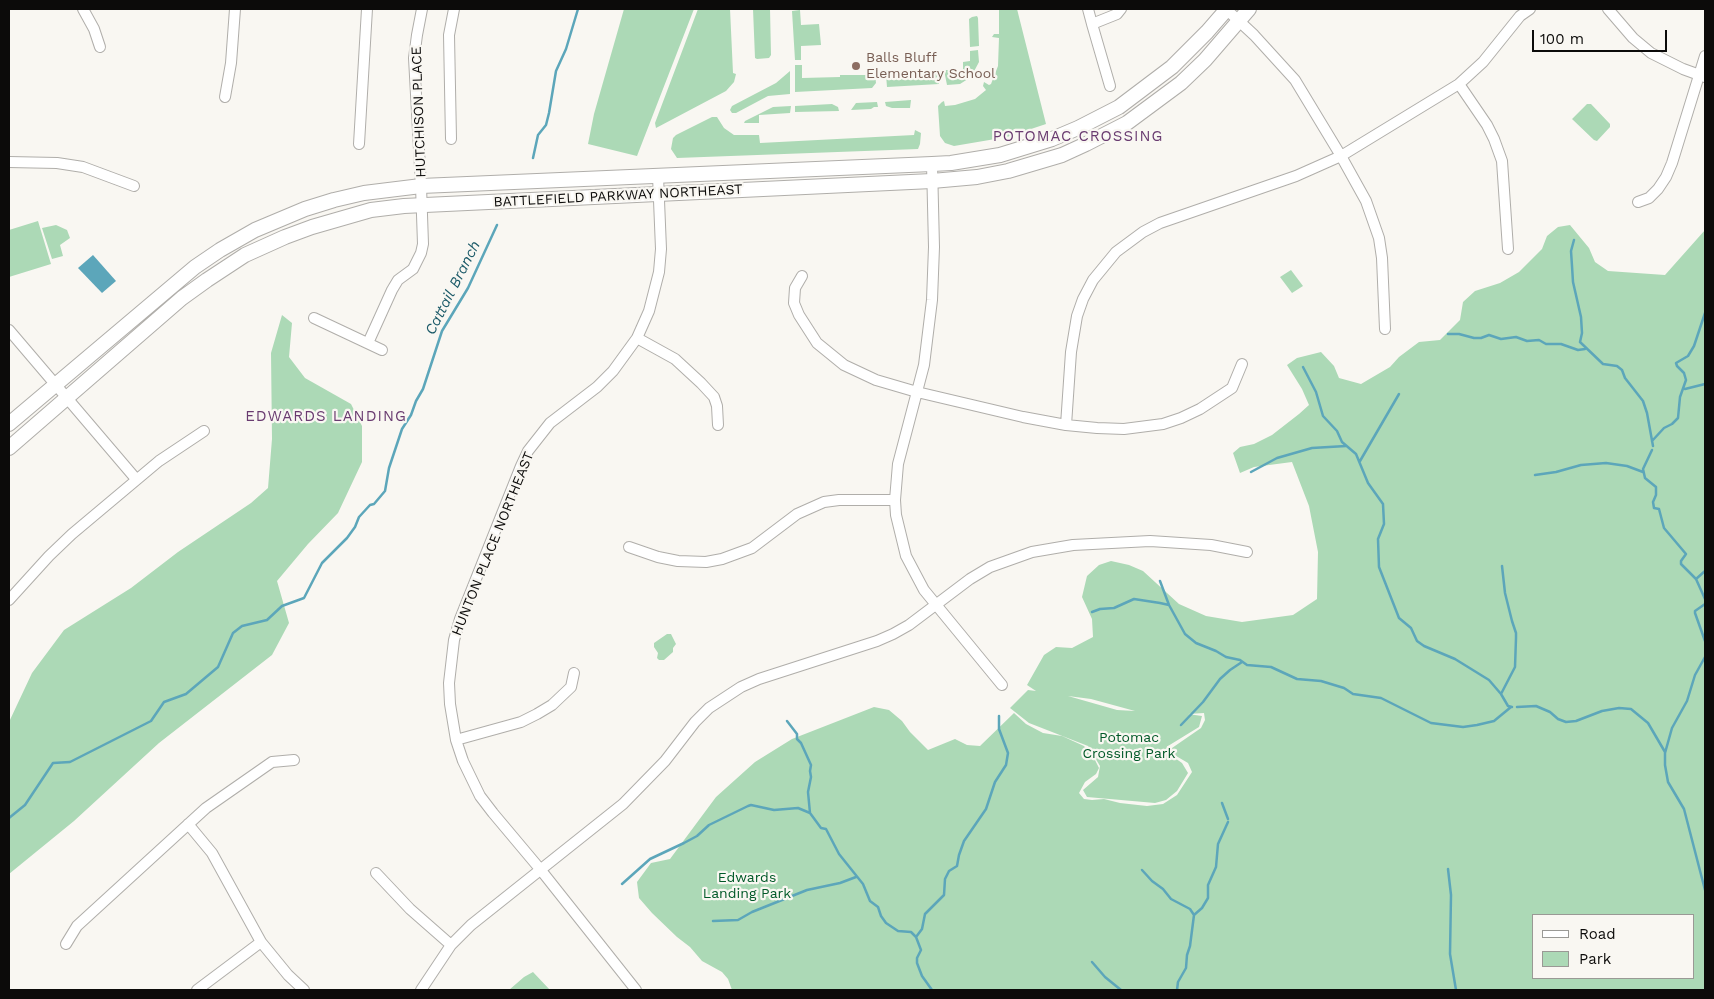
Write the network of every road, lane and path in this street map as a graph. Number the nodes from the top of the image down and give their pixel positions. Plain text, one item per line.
1 (83, 9) edge
2 (235, 9) edge
3 (367, 9) edge
4 (422, 9) edge
5 (454, 9) edge
6 (1088, 9) edge
7 (1121, 9) edge
8 (1227, 9) edge
9 (1249, 9) edge
10 (1530, 9) edge
11 (1608, 9) edge
12 (1239, 21) junction
13 (1092, 24) junction
14 (100, 47) dead end
15 (1705, 56) edge
16 (1702, 76) edge
17 (1459, 84) junction
18 (1110, 86) dead end
19 (224, 97) dead end
20 (452, 139) dead end
21 (359, 144) dead end
22 (1341, 156) junction
23 (9, 162) edge
24 (932, 164) junction
25 (658, 176) junction
26 (932, 182) junction
27 (134, 186) dead end
28 (421, 186) junction
29 (659, 194) junction
30 (1638, 202) dead end
31 (421, 204) junction
32 (1508, 249) dead end
33 (802, 276) dead end
34 (314, 318) dead end
35 (1385, 329) dead end
36 (9, 330) edge
37 (637, 338) junction
38 (368, 343) junction
39 (382, 350) dead end
40 (1242, 364) dead end
41 (55, 385) junction
42 (917, 392) junction
43 (67, 399) junction
44 (9, 424) edge
45 (718, 425) dead end
46 (1066, 425) junction
47 (204, 431) dead end
48 (9, 448) edge
49 (136, 479) junction
50 (895, 500) junction
51 (629, 547) dead end
52 (1246, 552) dead end
53 (9, 600) edge
54 (935, 606) junction
55 (574, 673) dead end
56 (1002, 685) dead end
57 (456, 740) junction
58 (294, 760) dead end
59 (188, 824) junction
60 (540, 869) junction
61 (376, 874) dead end
62 (261, 942) junction
63 (66, 944) dead end
64 (452, 946) junction
65 (196, 990) edge
66 (304, 990) edge
67 (421, 990) edge
68 (636, 990) edge

1 - 14 street
2 - 19 street
3 - 21 street
4 - 28 street, HUTCHISON PLACE
5 - 20 street
6 - 13 street
7 - 13 street
8 - 12 street
8 - 24 main road, BATTLEFIELD PARKWAY NORTHEAST
9 - 12 main road, BATTLEFIELD PARKWAY NORTHEAST
10 - 17 street
11 - 16 street
12 - 22 street
12 - 26 main road, BATTLEFIELD PARKWAY NORTHEAST
13 - 18 street
15 - 16 street
16 - 30 street
17 - 22 street
17 - 32 street
22 - 35 street
22 - 46 street
23 - 27 street
24 - 25 main road, BATTLEFIELD PARKWAY NORTHEAST
24 - 26 street
25 - 28 main road, BATTLEFIELD PARKWAY NORTHEAST
25 - 29 street, HUNTON PLACE NORTHEAST
26 - 29 main road, BATTLEFIELD PARKWAY NORTHEAST
26 - 42 street
28 - 31 street, HUTCHISON PLACE
28 - 41 main road, BATTLEFIELD PARKWAY NORTHEAST
29 - 31 main road, BATTLEFIELD PARKWAY NORTHEAST
29 - 37 street, HUNTON PLACE NORTHEAST
31 - 38 street, HUTCHISON PLACE
31 - 43 main road, BATTLEFIELD PARKWAY NORTHEAST
33 - 42 street
34 - 38 street
36 - 41 street
37 - 45 street
37 - 57 street, HUNTON PLACE NORTHEAST
38 - 39 street
40 - 46 street
41 - 43 street
41 - 44 main road, BATTLEFIELD PARKWAY NORTHEAST
42 - 46 street
42 - 50 street
43 - 48 main road, BATTLEFIELD PARKWAY NORTHEAST
43 - 49 street
47 - 49 street
49 - 53 street
50 - 51 street
50 - 54 street
52 - 54 street
54 - 56 street
54 - 60 street
55 - 57 street
57 - 60 street, HUNTON PLACE NORTHEAST
58 - 59 street
59 - 62 street
59 - 63 street
60 - 64 street
60 - 68 street, HUNTON PLACE NORTHEAST
61 - 64 street
62 - 65 street
62 - 66 street
64 - 67 street

